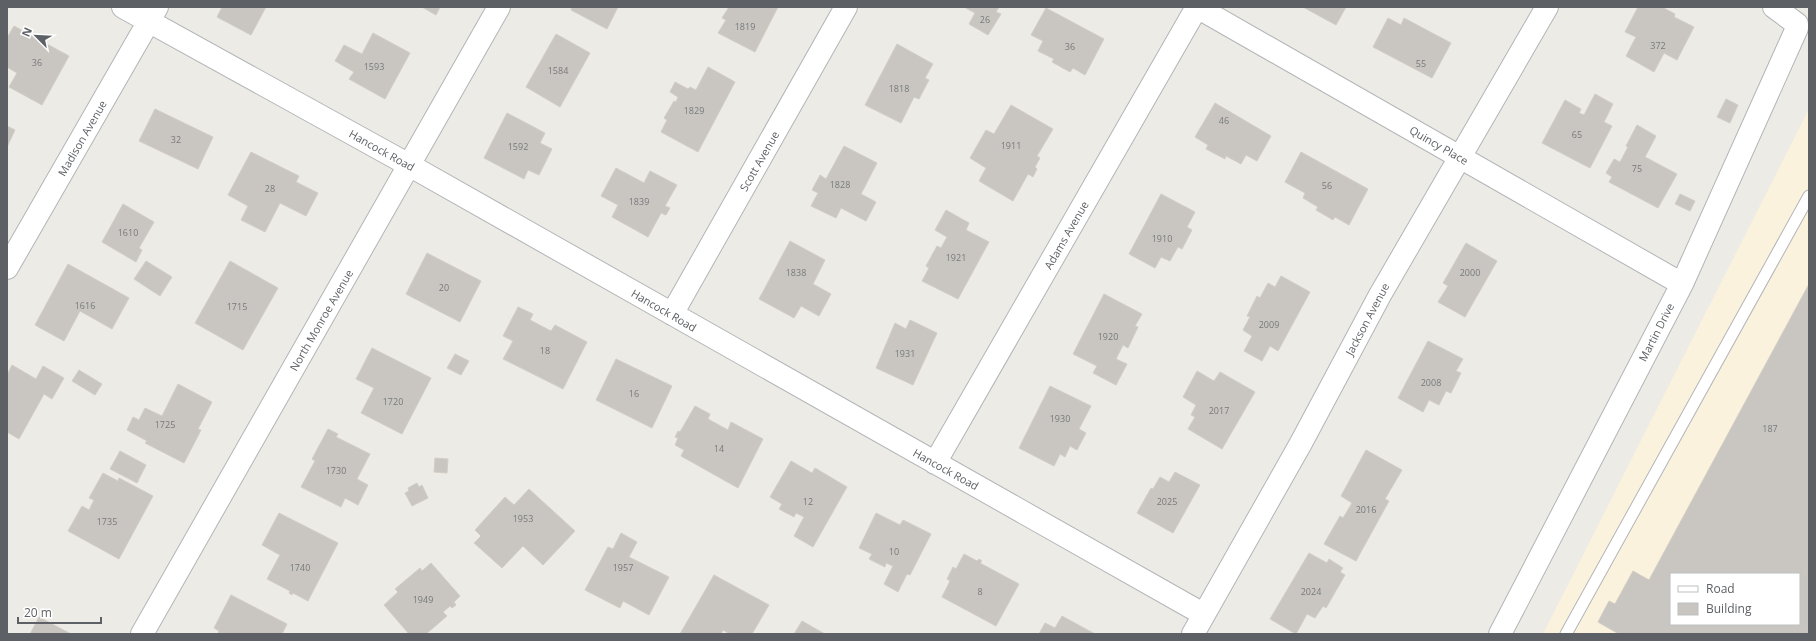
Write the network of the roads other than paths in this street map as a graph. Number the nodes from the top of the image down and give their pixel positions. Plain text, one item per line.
1 (123, 7) edge
2 (499, 7) edge
3 (846, 7) edge
4 (1197, 7) edge
5 (1547, 7) edge
6 (1774, 7) edge
7 (153, 14) edge
8 (1460, 158) junction
9 (409, 165) junction
10 (1809, 196) edge
11 (7, 268) edge
12 (1682, 284) junction
13 (672, 314) junction
14 (935, 463) junction
15 (1203, 614) junction
16 (142, 634) edge
17 (1193, 634) edge
18 (1500, 634) edge
19 (1566, 634) edge

1 - 7 street, Hancock Road
2 - 9 street, North Monroe Avenue
3 - 13 street, Scott Avenue
4 - 8 street, Quincy Place
4 - 14 street, Adams Avenue
5 - 8 street, Jackson Avenue
6 - 12 street, Martin Drive
7 - 9 street, Hancock Road
7 - 11 street, Madison Avenue
8 - 12 street, Quincy Place
8 - 15 street, Jackson Avenue
9 - 13 street, Hancock Road
9 - 16 street, North Monroe Avenue
10 - 19 lane
12 - 18 street, Martin Drive
13 - 14 street, Hancock Road
14 - 15 street, Hancock Road
15 - 17 street, Jackson Avenue

